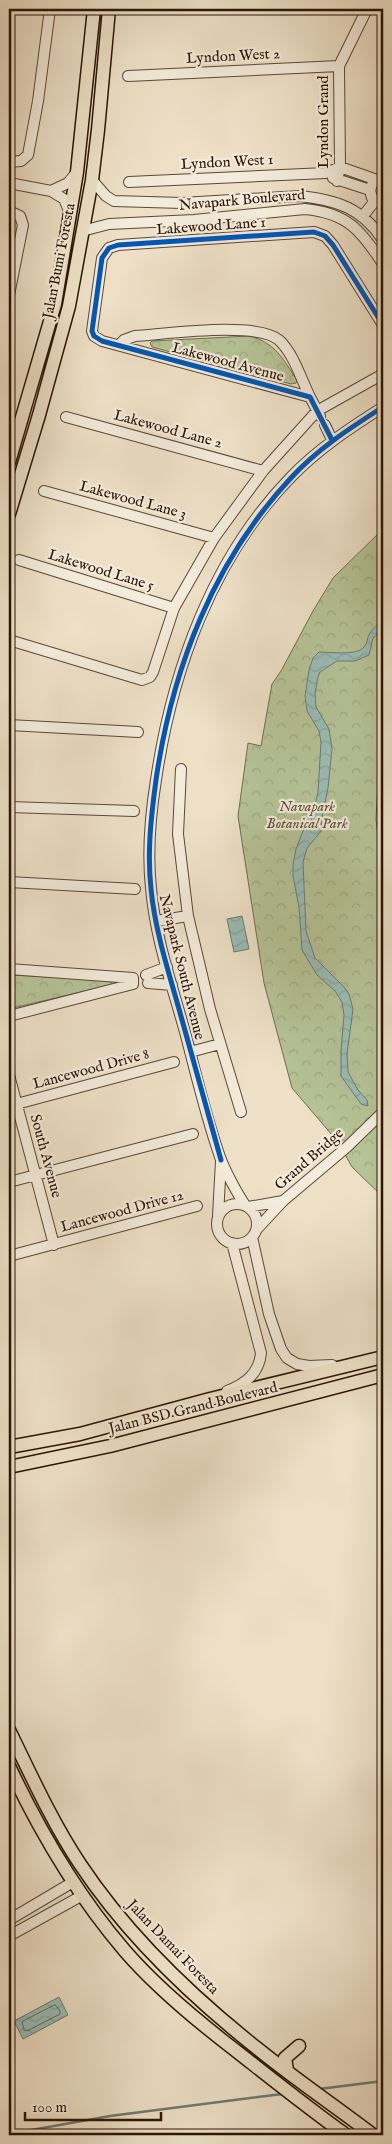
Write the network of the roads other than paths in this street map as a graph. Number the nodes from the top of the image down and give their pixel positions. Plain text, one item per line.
1 (50, 9) edge
2 (94, 9) edge
3 (109, 9) edge
4 (367, 9) edge
5 (339, 66) junction
6 (128, 76) dead end
7 (9, 162) edge
8 (340, 167) junction
9 (77, 172) junction
10 (326, 173) junction
11 (92, 180) junction
12 (380, 180) edge
13 (337, 181) junction
14 (129, 182) dead end
15 (9, 183) edge
16 (370, 190) junction
17 (51, 191) junction
18 (379, 202) edge
19 (193, 203) junction
20 (167, 204) junction
21 (9, 211) edge
22 (70, 213) junction
23 (362, 217) junction
24 (194, 220) junction
25 (168, 221) junction
26 (82, 232) junction
27 (383, 240) edge
28 (383, 264) edge
29 (9, 290) edge
30 (383, 326) edge
31 (119, 345) junction
32 (383, 374) edge
33 (310, 397) junction
34 (383, 407) edge
35 (25, 412) junction
36 (40, 415) junction
37 (66, 417) dead end
38 (321, 417) junction
39 (332, 440) junction
40 (9, 462) edge
41 (262, 471) junction
42 (44, 491) dead end
43 (9, 514) edge
44 (214, 538) junction
45 (19, 560) dead end
46 (174, 608) junction
47 (9, 640) edge
48 (9, 725) edge
49 (138, 732) dead end
50 (181, 769) dead end
51 (9, 807) edge
52 (134, 811) dead end
53 (9, 882) edge
54 (134, 889) dead end
55 (188, 916) junction
56 (156, 921) junction
57 (167, 967) junction
58 (9, 969) edge
59 (172, 984) junction
60 (9, 1016) edge
61 (220, 1044) junction
62 (190, 1052) junction
63 (174, 1062) dead end
64 (9, 1075) edge
65 (12, 1105) edge
66 (241, 1112) dead end
67 (383, 1112) edge
68 (193, 1134) dead end
69 (221, 1160) junction
70 (35, 1175) junction
71 (9, 1182) edge
72 (282, 1201) junction
73 (197, 1206) dead end
74 (246, 1206) junction
75 (218, 1219) junction
76 (254, 1234) junction
77 (232, 1243) junction
78 (54, 1245) junction
79 (9, 1256) edge
80 (261, 1283) junction
81 (244, 1288) junction
82 (269, 1314) junction
83 (252, 1318) junction
84 (383, 1357) edge
85 (365, 1361) junction
86 (383, 1375) edge
87 (210, 1399) junction
88 (9, 1447) edge
89 (9, 1467) edge
90 (9, 1730) edge
91 (9, 1766) edge
92 (73, 1882) junction
93 (83, 1896) junction
94 (27, 1910) junction
95 (9, 1920) edge
96 (34, 1922) junction
97 (9, 1936) edge
98 (299, 2046) dead end
99 (287, 2070) junction
100 (346, 2135) edge
101 (373, 2135) edge

1 - 7 street
2 - 9 main road, Jalan Bumi Foresta
3 - 11 main road, Jalan Bumi Foresta
4 - 5 street, Lyndon Grand
5 - 6 street, Lyndon West 2
5 - 8 street, Lyndon Grand
8 - 10 street
8 - 12 street
8 - 13 street, Lyndon Grand
9 - 17 street
9 - 22 main road, Jalan Bumi Foresta
10 - 13 street
10 - 14 street, Lyndon West 1
11 - 20 street, Navapark Boulevard
11 - 26 main road, Jalan Bumi Foresta
12 - 16 street
13 - 16 street
15 - 17 street
16 - 18 street
17 - 22 street
18 - 23 street
19 - 20 street, Navapark Boulevard
19 - 23 street, Navapark Boulevard
19 - 24 street
20 - 25 street
21 - 29 street
22 - 35 main road, Jalan Bumi Foresta
23 - 27 street, Navapark Boulevard
24 - 25 street, Navapark Boulevard
24 - 28 street, Navapark Boulevard
25 - 26 street, Navapark Boulevard
26 - 36 main road, Jalan Bumi Foresta
30 - 31 street, Lakewood Lane 1
31 - 33 street, Lakewood Avenue
31 - 33 street, Lakewood Avenue
32 - 38 street
33 - 38 street, Lakewood Avenue
34 - 39 street, Navapark South Avenue
35 - 36 main road
35 - 40 main road, Jalan Bumi Foresta
36 - 43 main road, Jalan Bumi Foresta
37 - 41 street, Lakewood Lane 2
38 - 39 street, Lakewood Avenue
38 - 41 street
39 - 56 street, Navapark South Avenue
41 - 44 street
42 - 44 street, Lakewood Lane 3
44 - 46 street
45 - 46 street, Lakewood Lane 5
46 - 47 street
48 - 49 street
50 - 55 street
51 - 52 street
53 - 54 street
55 - 56 street
55 - 61 street
56 - 57 street, Navapark South Avenue
57 - 59 street, Navapark South Avenue
57 - 59 street
58 - 60 street
59 - 62 street, Navapark South Avenue
61 - 62 street
61 - 66 street
62 - 69 street, Navapark South Avenue
63 - 65 street, Lancewood Drive 8
64 - 65 street, South Avenue
65 - 70 street, South Avenue
67 - 72 street, Grand Bridge
68 - 70 street
69 - 74 street, Navapark South Avenue
69 - 75 street, Navapark South Avenue
70 - 71 street
70 - 78 street, South Avenue
72 - 74 street
72 - 76 street, Grand Bridge
73 - 78 street, Lancewood Drive 12
74 - 75 street
74 - 76 street
75 - 77 street
76 - 77 street
76 - 80 street
77 - 81 street
78 - 79 street, Lancewood Drive 12
80 - 81 street
80 - 82 street
81 - 83 street
82 - 83 street
82 - 85 street
83 - 87 street
84 - 85 main road, Jalan BSD Grand Boulevard
85 - 87 main road, Jalan BSD Grand Boulevard
86 - 89 main road, Jalan BSD Grand Boulevard
87 - 88 main road, Jalan BSD Grand Boulevard
90 - 99 main road, Jalan Damai Foresta
91 - 92 main road
92 - 93 main road
92 - 94 street
93 - 96 street
93 - 100 main road
94 - 95 street
94 - 96 street
96 - 97 street
98 - 99 main road
99 - 101 main road, Jalan Damai Foresta

